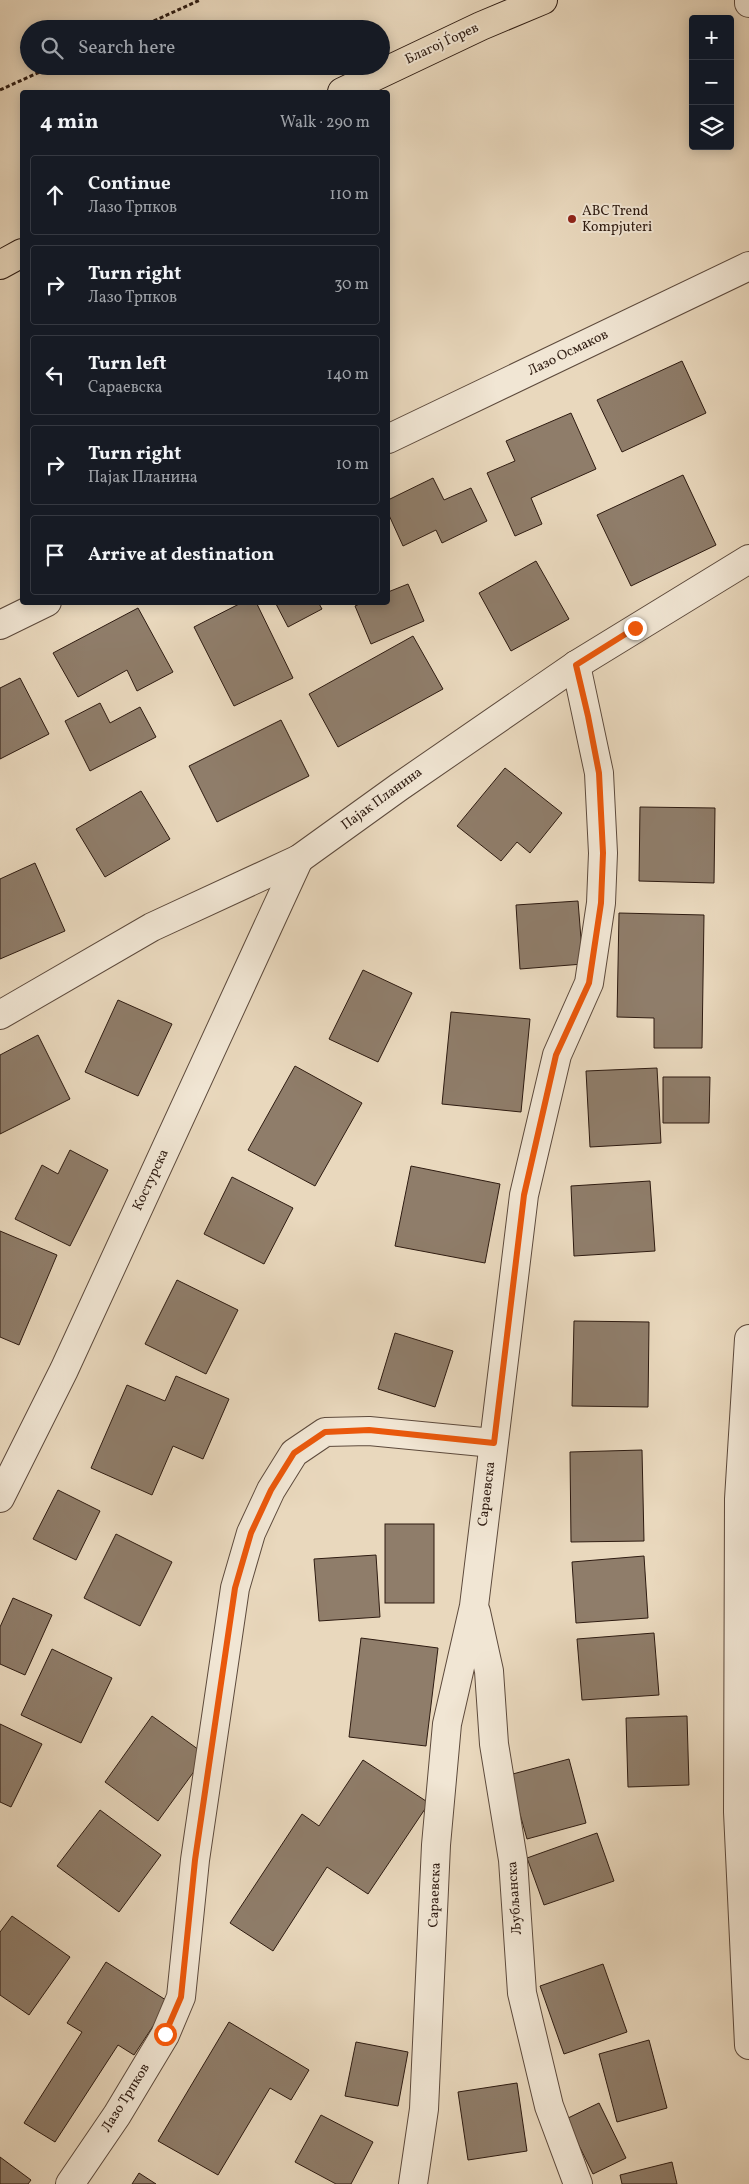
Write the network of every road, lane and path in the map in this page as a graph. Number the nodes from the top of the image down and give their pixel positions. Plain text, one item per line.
1 (200, 0) edge
2 (543, 0) edge
3 (156, 20) edge
4 (390, 69) edge
5 (33, 75) edge
6 (378, 75) edge
7 (0, 90) edge
8 (346, 90) edge
9 (20, 254) edge
10 (0, 265) edge
11 (749, 266) edge
12 (390, 438) edge
13 (749, 559) edge
14 (41, 605) edge
15 (0, 625) edge
16 (576, 665) junction
17 (298, 859) junction
18 (0, 1014) edge
19 (749, 1339) edge
20 (494, 1443) junction
21 (8, 1470) edge
22 (0, 1498) edge
23 (474, 1606) junction
24 (749, 2045) edge
25 (70, 2184) edge
26 (413, 2184) edge
27 (578, 2184) edge

1 - 3 path
2 - 4 main road, Благој Ѓорев
5 - 7 path
6 - 8 main road, Благој Ѓорев
9 - 10 main road
11 - 12 street, Лазо Осмаков
13 - 16 street, Пајак Планина
14 - 15 street
16 - 17 street, Пајак Планина
16 - 20 street, Сараевска
17 - 18 street, Пајак Планина
17 - 21 street, Костурска
19 - 24 street
20 - 23 street, Сараевска
20 - 25 street, Лазо Трпков
21 - 22 street, Костурска
23 - 26 street, Сараевска
23 - 27 street, Љубљанска

